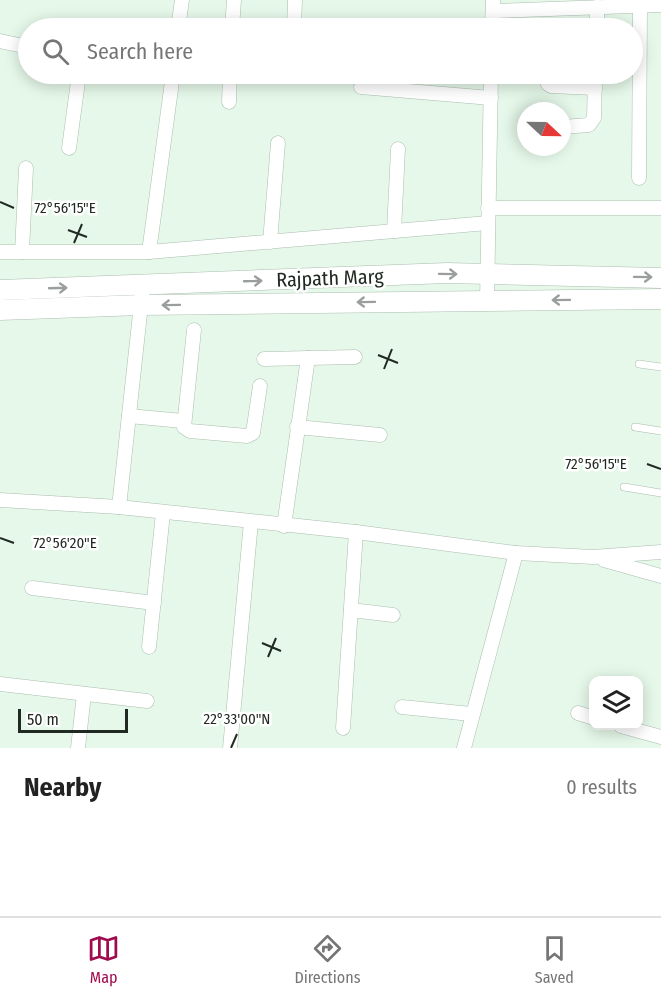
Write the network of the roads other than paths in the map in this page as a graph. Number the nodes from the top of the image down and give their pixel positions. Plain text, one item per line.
1 (182, 0) edge
2 (234, 0) edge
3 (295, 0) edge
4 (493, 5) edge
5 (541, 5) edge
6 (661, 5) edge
7 (640, 6) junction
8 (597, 7) junction
9 (179, 18) edge
10 (233, 18) edge
11 (294, 18) edge
12 (597, 18) edge
13 (640, 18) edge
14 (0, 41) edge
15 (18, 45) edge
16 (78, 84) edge
17 (172, 84) edge
18 (230, 84) edge
19 (491, 84) edge
20 (548, 84) edge
21 (595, 84) edge
22 (640, 84) edge
23 (362, 87) dead end
24 (595, 88) junction
25 (491, 98) junction
26 (229, 102) dead end
27 (571, 127) edge
28 (278, 142) dead end
29 (69, 148) dead end
30 (398, 149) dead end
31 (26, 168) dead end
32 (639, 178) dead end
33 (488, 208) junction
34 (661, 208) edge
35 (488, 223) junction
36 (394, 231) junction
37 (270, 242) junction
38 (0, 252) edge
39 (22, 252) junction
40 (149, 252) junction
41 (487, 276) junction
42 (661, 278) edge
43 (0, 290) edge
44 (142, 295) junction
45 (661, 299) edge
46 (487, 300) junction
47 (0, 310) edge
48 (194, 330) dead end
49 (355, 357) dead end
50 (308, 358) junction
51 (264, 359) dead end
52 (639, 364) dead end
53 (661, 367) edge
54 (260, 386) dead end
55 (129, 416) junction
56 (183, 421) junction
57 (297, 427) junction
58 (635, 427) dead end
59 (661, 431) edge
60 (380, 435) dead end
61 (624, 487) dead end
62 (661, 493) edge
63 (0, 503) edge
64 (119, 507) junction
65 (163, 513) junction
66 (251, 522) junction
67 (284, 526) junction
68 (356, 532) junction
69 (661, 552) edge
70 (516, 553) junction
71 (593, 556) junction
72 (661, 576) edge
73 (32, 588) dead end
74 (154, 603) junction
75 (351, 610) junction
76 (393, 615) dead end
77 (149, 647) dead end
78 (0, 684) edge
79 (84, 694) junction
80 (147, 701) dead end
81 (402, 706) dead end
82 (578, 713) dead end
83 (471, 714) junction
84 (589, 716) edge
85 (343, 728) dead end
86 (637, 730) edge
87 (661, 736) edge
88 (78, 748) edge
89 (230, 748) edge
90 (464, 748) edge

1 - 9 street
2 - 10 street
3 - 11 street
4 - 5 street
5 - 8 street
6 - 7 street
7 - 8 street
7 - 13 street
8 - 12 street
14 - 15 street
16 - 29 street
17 - 40 street
18 - 26 street
19 - 25 street
20 - 24 street
21 - 24 street
22 - 32 street
23 - 25 street
24 - 27 street
25 - 33 street
28 - 37 street
30 - 36 street
31 - 39 street
33 - 34 street
33 - 35 street
35 - 36 street
35 - 41 street
36 - 37 street
37 - 40 street
38 - 39 street
39 - 40 street
41 -> 42 main road, Rajpath Marg
44 -> 41 main road, Rajpath Marg
41 - 46 street
43 -> 44 main road, Rajpath Marg
46 -> 44 main road, Rajpath Marg
44 - 47 main road, Rajpath Marg
44 - 55 street
45 -> 46 main road, Rajpath Marg
48 - 56 street
49 - 50 street
50 - 51 street
50 - 57 street
52 - 53 lane
54 - 56 street
55 - 56 street
55 - 64 street
57 - 60 street
57 - 67 street
58 - 59 lane
61 - 62 lane
63 - 64 street
64 - 65 street
65 - 66 street
65 - 74 street
66 - 67 street
66 - 89 street
67 - 68 street
68 - 70 street
68 - 75 street
69 - 71 street
70 - 71 street
70 - 83 street
71 - 72 street
73 - 74 street
74 - 77 street
75 - 76 street
75 - 85 street
78 - 79 street
79 - 80 street
79 - 88 street
81 - 83 street
82 - 84 street
83 - 90 street
86 - 87 street

